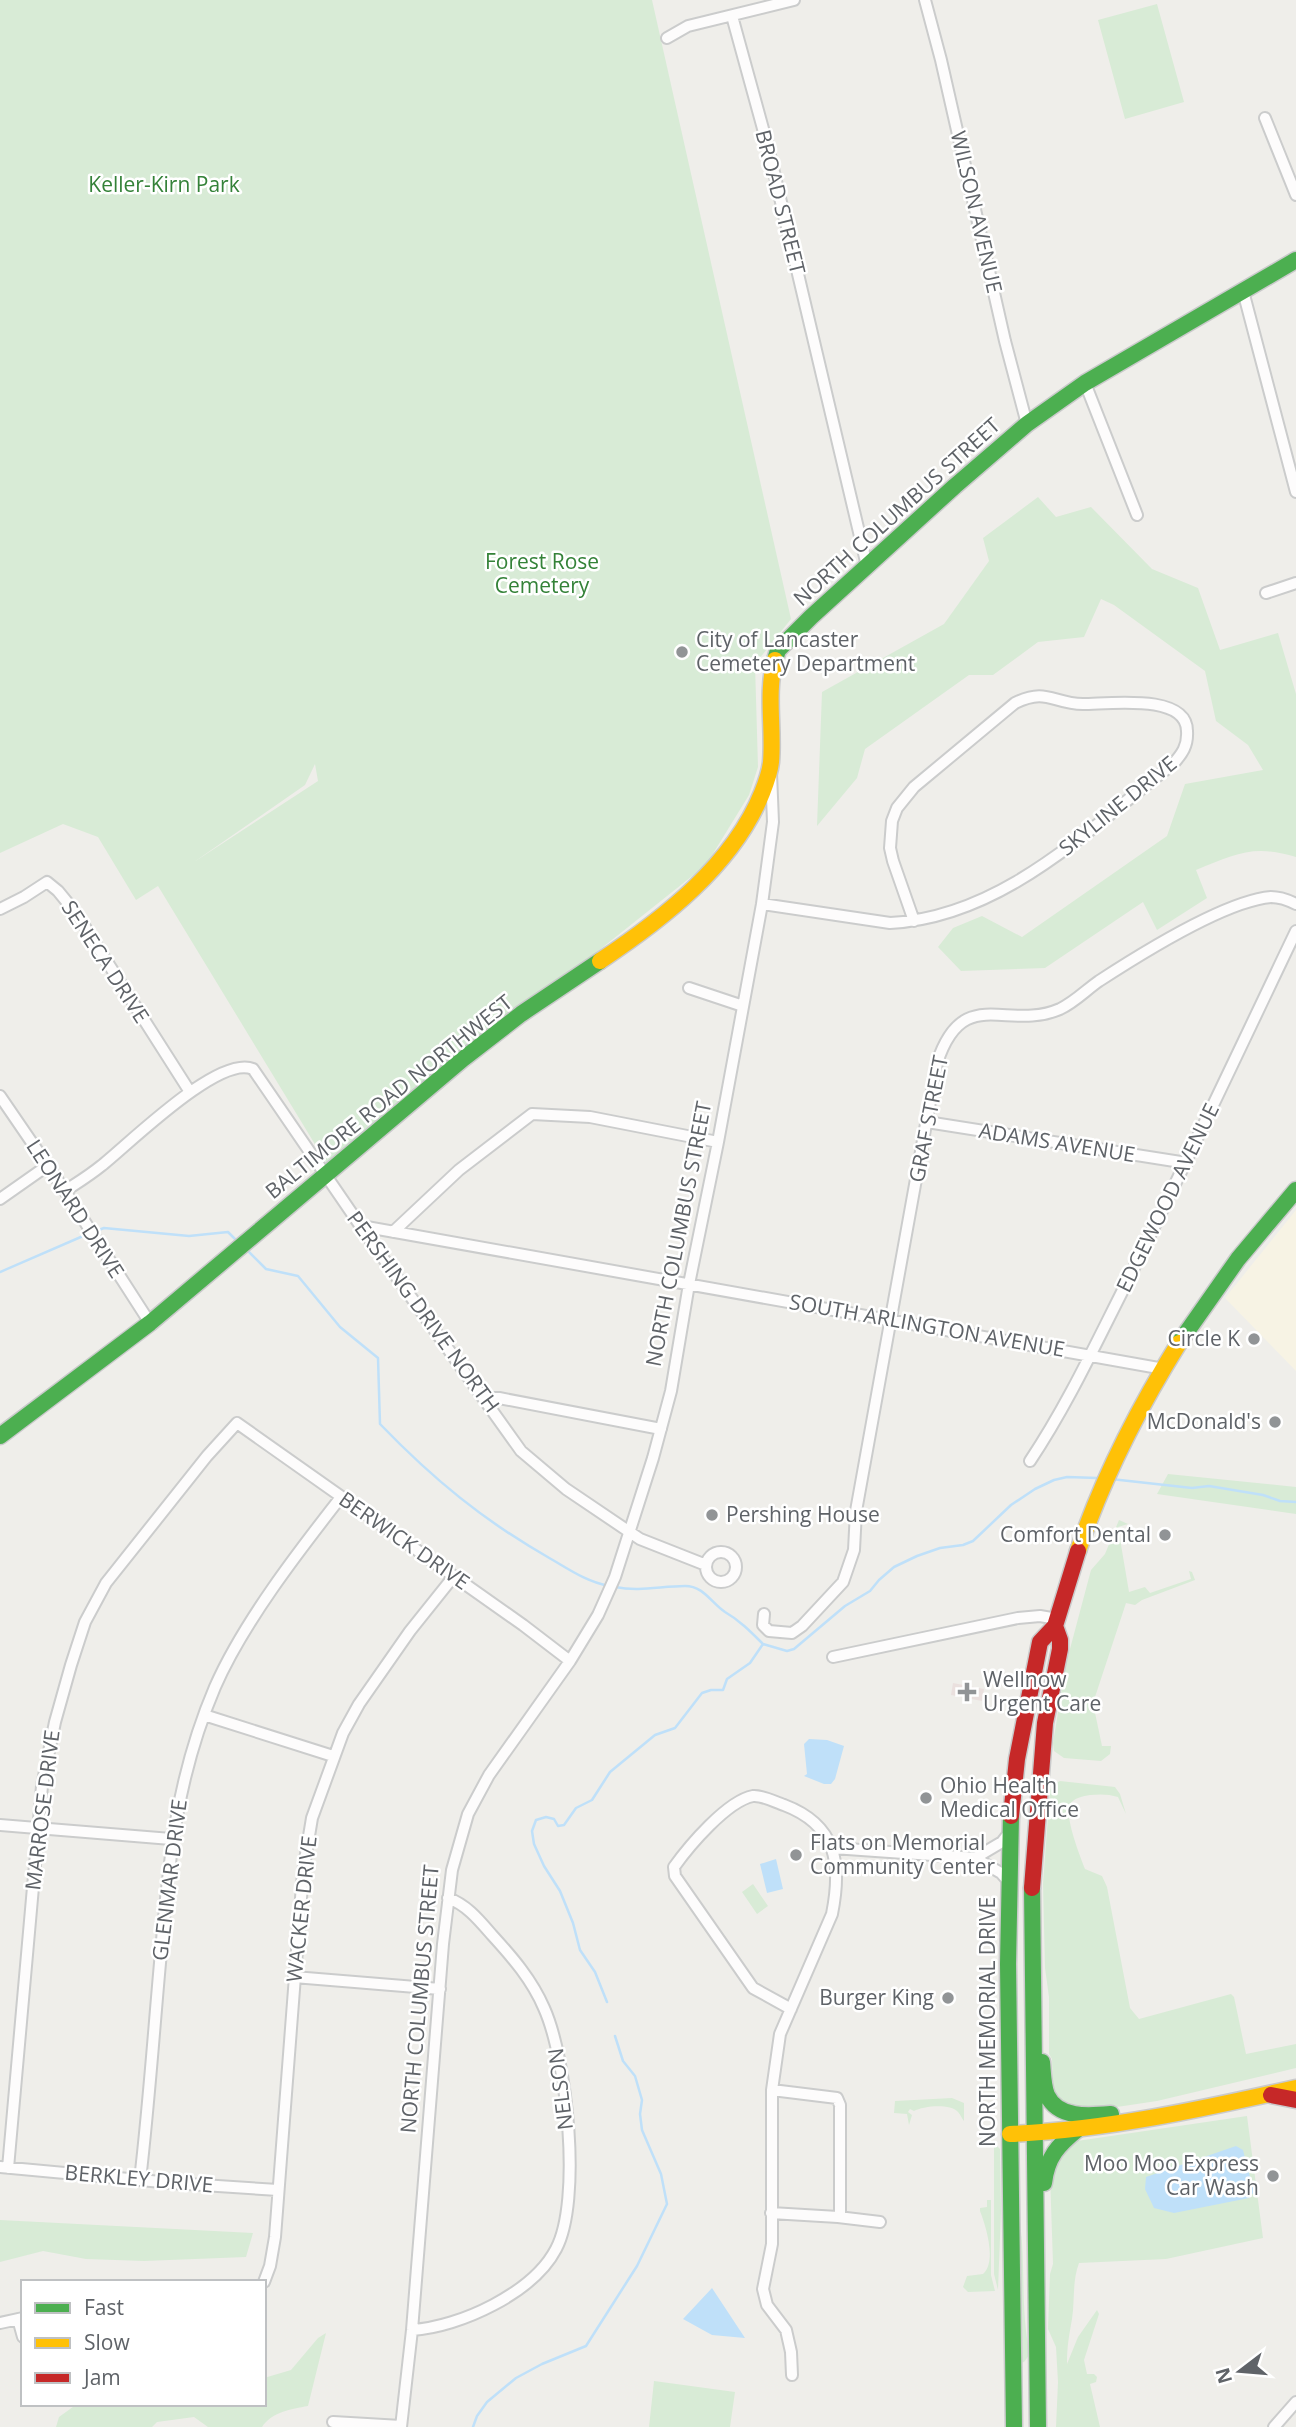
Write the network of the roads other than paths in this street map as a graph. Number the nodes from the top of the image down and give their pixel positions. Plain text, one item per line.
1 (794, 0) edge
2 (925, 0) edge
3 (732, 16) junction
4 (667, 38) dead end
5 (1265, 118) dead end
6 (1296, 195) edge
7 (1296, 260) edge
8 (1243, 291) junction
9 (1085, 383) junction
10 (1027, 424) junction
11 (1292, 463) edge
12 (1296, 492) edge
13 (1138, 515) dead end
14 (867, 566) junction
15 (1296, 583) edge
16 (1266, 593) dead end
17 (771, 764) junction
18 (762, 904) junction
19 (1296, 904) edge
20 (0, 909) edge
21 (914, 921) junction
22 (1296, 931) edge
23 (689, 988) dead end
24 (743, 1006) junction
25 (190, 1092) junction
26 (0, 1096) edge
27 (927, 1122) junction
28 (719, 1142) junction
29 (1187, 1163) junction
30 (47, 1166) junction
31 (326, 1175) junction
32 (1296, 1190) edge
33 (65, 1191) junction
34 (0, 1199) edge
35 (361, 1226) junction
36 (393, 1232) junction
37 (689, 1284) junction
38 (890, 1319) junction
39 (149, 1323) junction
40 (1091, 1355) junction
41 (1164, 1370) junction
42 (485, 1398) junction
43 (236, 1423) joint
44 (661, 1429) junction
45 (0, 1436) edge
46 (1030, 1461) dead end
47 (341, 1497) junction
48 (629, 1531) junction
49 (706, 1565) dead end
50 (454, 1576) junction
51 (764, 1614) dead end
52 (1056, 1623) junction
53 (833, 1657) dead end
54 (570, 1661) junction
55 (204, 1715) junction
56 (333, 1756) junction
57 (0, 1825) edge
58 (38, 1829) junction
59 (1009, 1832) junction
60 (171, 1839) junction
61 (833, 1848) junction
62 (975, 1858) junction
63 (1009, 1881) junction
64 (448, 1898) junction
65 (1033, 1970) junction
66 (294, 1977) junction
67 (440, 1989) junction
68 (791, 2009) junction
69 (1296, 2088) edge
70 (772, 2090) junction
71 (1269, 2094) junction
72 (1296, 2100) edge
73 (1148, 2117) junction
74 (1077, 2129) junction
75 (1034, 2133) junction
76 (1010, 2134) junction
77 (4, 2168) edge
78 (140, 2180) junction
79 (278, 2190) junction
80 (771, 2213) junction
81 (840, 2217) junction
82 (880, 2222) dead end
83 (1037, 2254) junction
84 (265, 2280) edge
85 (20, 2318) edge
86 (0, 2323) edge
87 (412, 2330) junction
88 (792, 2375) dead end
89 (1296, 2402) edge
90 (333, 2422) dead end
91 (401, 2427) edge
92 (1014, 2427) edge
93 (1038, 2427) edge
94 (1274, 2427) edge

1 - 3 street
2 - 10 street, WILSON AVENUE
3 - 4 street
3 - 14 street, BROAD STREET
5 - 6 street
7 - 8 main road, NORTH COLUMBUS STREET
8 - 9 main road, NORTH COLUMBUS STREET
8 - 11 street
9 - 10 main road, NORTH COLUMBUS STREET
9 - 13 street
10 - 14 main road, NORTH COLUMBUS STREET
11 - 12 street
14 - 17 main road, NORTH COLUMBUS STREET
15 - 16 street
17 - 18 street, NORTH COLUMBUS STREET
17 - 31 main road, BALTIMORE ROAD NORTHWEST
18 - 21 street, SKYLINE DRIVE
18 - 24 street, NORTH COLUMBUS STREET
19 - 27 street, GRAF STREET
20 - 25 street, SENECA DRIVE
21 - 21 street, SKYLINE DRIVE
22 - 29 street, EDGEWOOD AVENUE
23 - 24 street
24 - 28 street, NORTH COLUMBUS STREET
25 - 31 street, PERSHING DRIVE NORTH
25 - 33 street
26 - 30 street, LEONARD DRIVE
27 - 29 street, ADAMS AVENUE
27 - 38 street, GRAF STREET
28 - 36 street
28 - 37 street, NORTH COLUMBUS STREET
29 - 40 street, EDGEWOOD AVENUE
30 - 33 street, LEONARD DRIVE
30 - 34 street
31 - 35 street, PERSHING DRIVE NORTH
31 - 39 main road, BALTIMORE ROAD NORTHWEST
32 - 41 main road, NORTH MEMORIAL DRIVE
33 - 39 street, LEONARD DRIVE
35 - 36 street, SOUTH ARLINGTON AVENUE
35 - 42 street, PERSHING DRIVE NORTH
36 - 37 street, SOUTH ARLINGTON AVENUE
37 - 38 street, SOUTH ARLINGTON AVENUE
37 - 44 street, NORTH COLUMBUS STREET
38 - 40 street, SOUTH ARLINGTON AVENUE
38 - 51 street, GRAF STREET
39 - 45 main road, BALTIMORE ROAD NORTHWEST
40 - 41 street, SOUTH ARLINGTON AVENUE
40 - 46 street, EDGEWOOD AVENUE
41 - 52 main road, NORTH MEMORIAL DRIVE
42 - 44 street
42 - 48 street, PERSHING DRIVE NORTH
43 - 47 street, BERWICK DRIVE
43 - 58 street, MARROSE DRIVE
44 - 48 street, NORTH COLUMBUS STREET
47 - 50 street, BERWICK DRIVE
47 - 55 street, GLENMAR DRIVE
48 - 49 street, PERSHING DRIVE NORTH
48 - 54 street, NORTH COLUMBUS STREET
50 - 54 street, BERWICK DRIVE
50 - 56 street, WACKER DRIVE
52 - 53 street
52 - 59 main road, NORTH MEMORIAL DRIVE
52 - 65 main road, NORTH MEMORIAL DRIVE
54 - 64 street, NORTH COLUMBUS STREET
55 - 56 street
55 - 60 street, GLENMAR DRIVE
56 - 66 street, WACKER DRIVE
57 - 58 street
58 - 60 street
58 - 77 street, MARROSE DRIVE
59 - 62 street
59 - 63 main road, NORTH MEMORIAL DRIVE
60 - 78 street, GLENMAR DRIVE
61 - 62 street
61 - 68 street
61 - 68 street
62 - 63 street
63 - 76 main road, NORTH MEMORIAL DRIVE
64 - 67 street, NORTH COLUMBUS STREET
64 - 87 street, NELSON
65 - 73 main road
65 - 75 main road, NORTH MEMORIAL DRIVE
66 - 67 street
66 - 79 street, WACKER DRIVE
67 - 87 street, NORTH COLUMBUS STREET
68 - 70 street
69 - 71 main road
70 - 80 street
70 - 81 street
71 - 72 main road
71 - 73 main road
73 - 74 main road
74 - 75 main road
74 - 83 main road, NORTH MEMORIAL DRIVE
75 - 76 main road
75 - 83 main road, NORTH MEMORIAL DRIVE
76 - 92 main road, NORTH MEMORIAL DRIVE
77 - 78 street, BERKLEY DRIVE
78 - 79 street, BERKLEY DRIVE
79 - 84 street, WACKER DRIVE
80 - 81 street
80 - 88 street
81 - 82 street
83 - 93 main road, NORTH MEMORIAL DRIVE
85 - 86 street
87 - 91 street, NORTH COLUMBUS STREET
89 - 94 street
90 - 91 street

